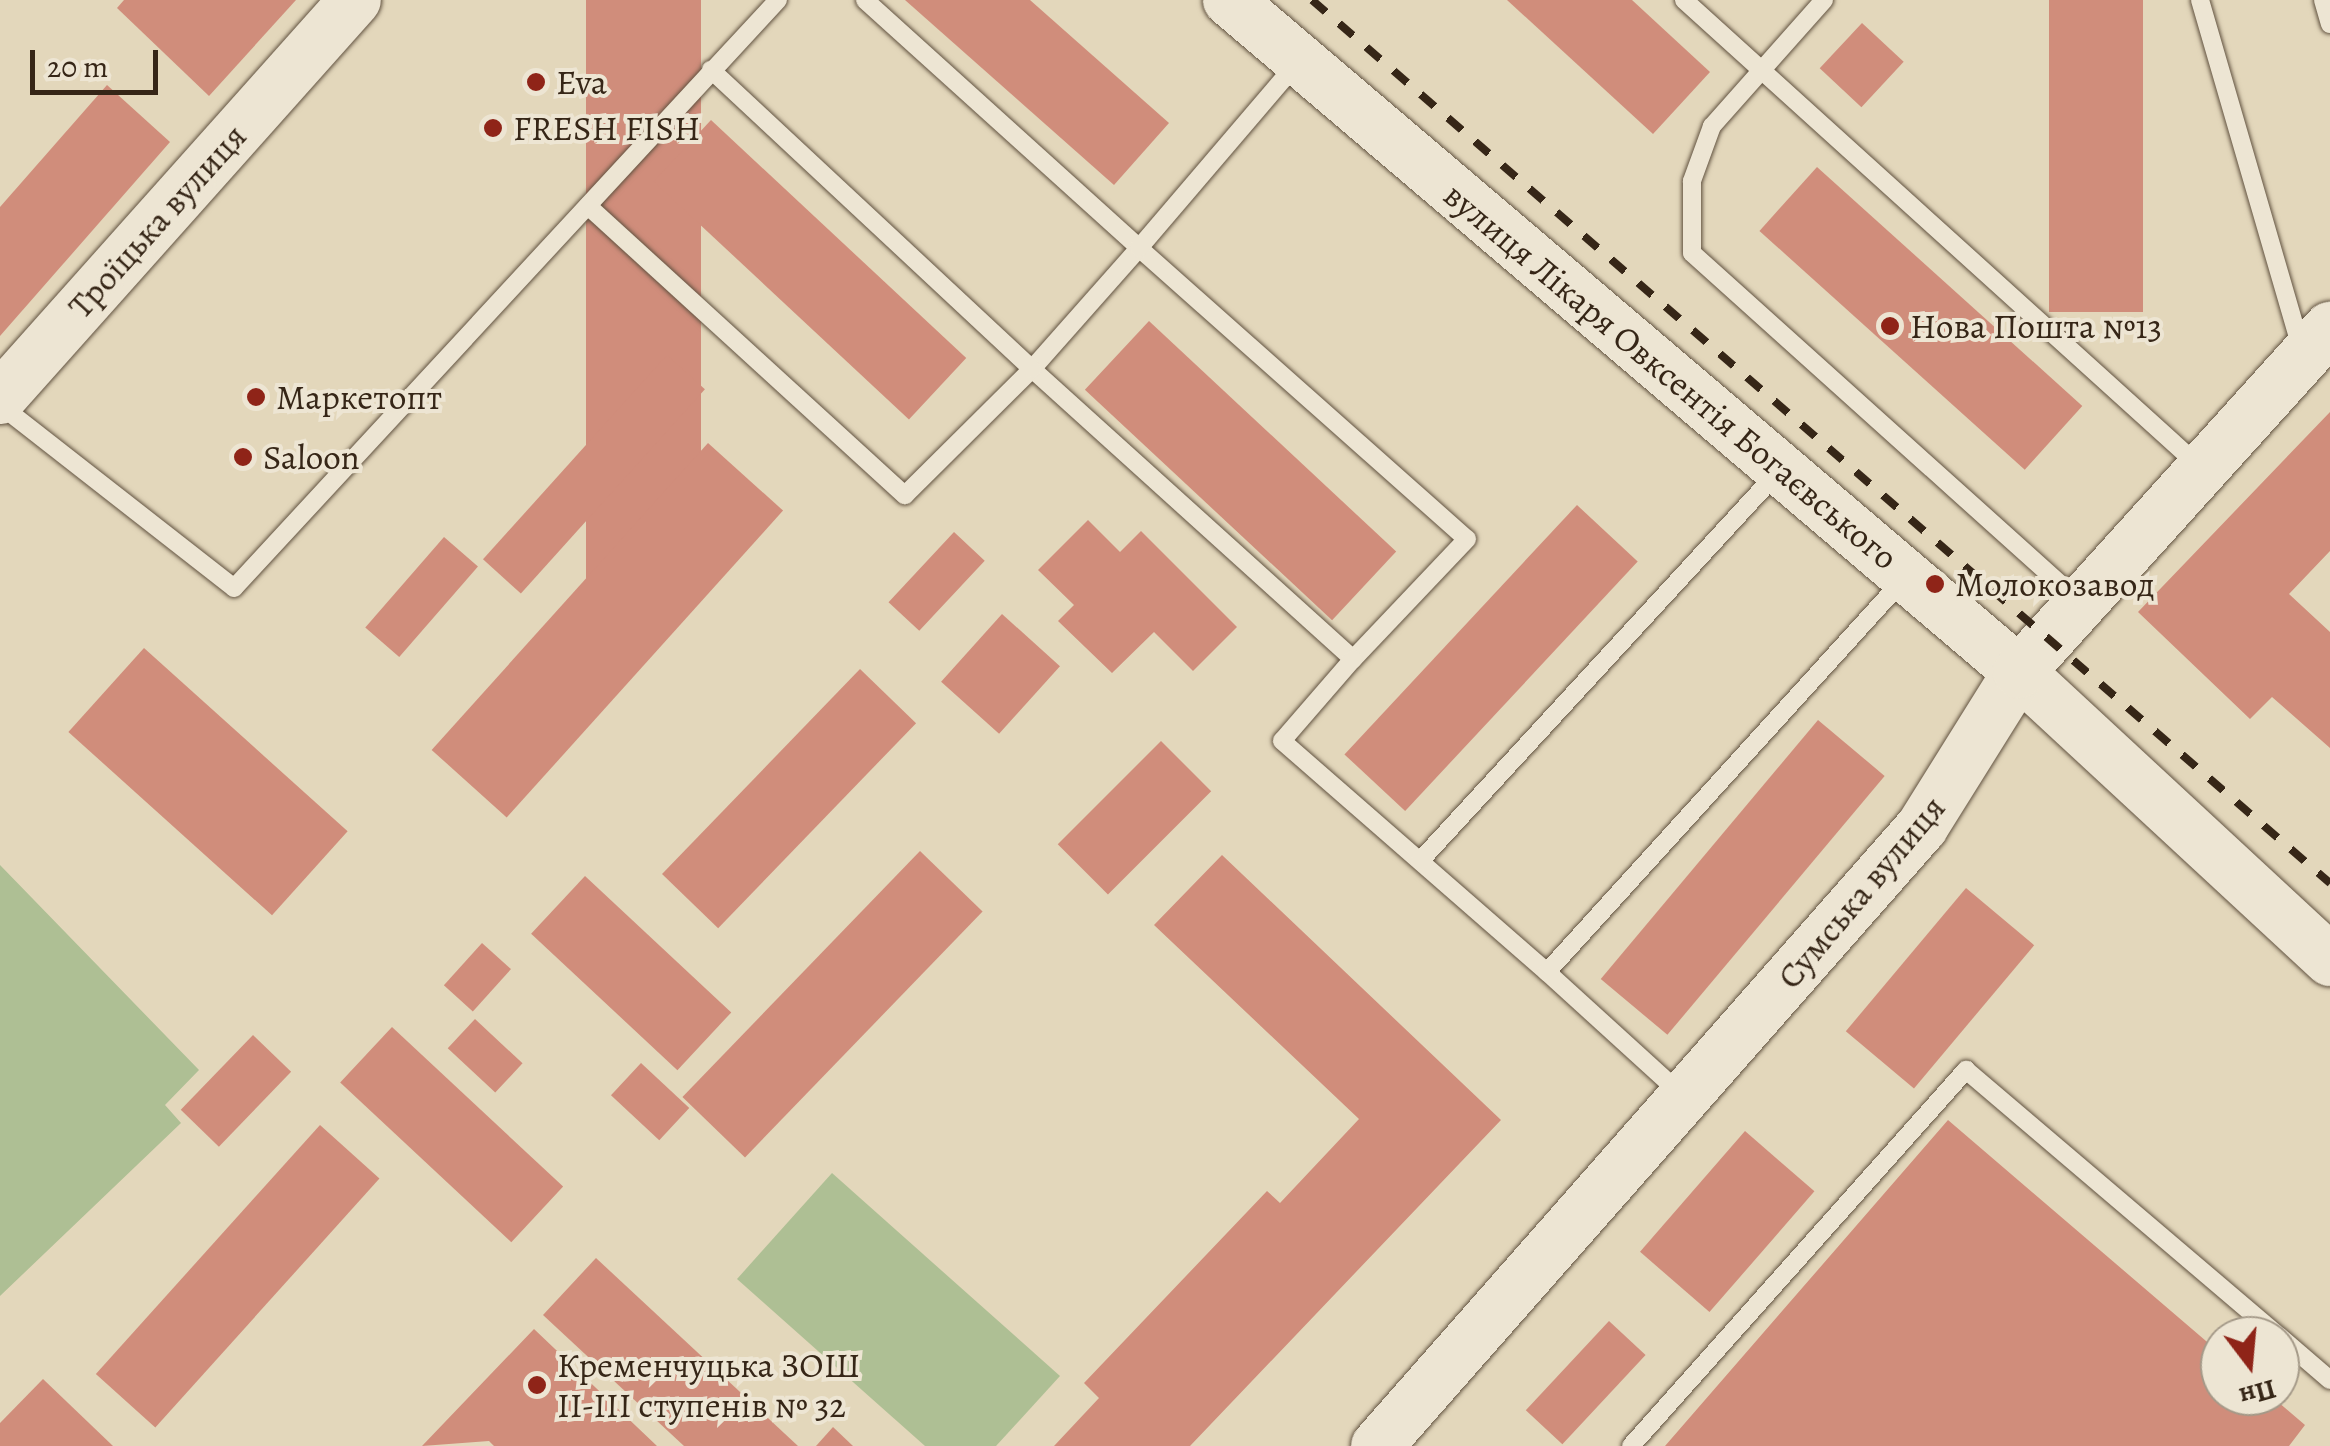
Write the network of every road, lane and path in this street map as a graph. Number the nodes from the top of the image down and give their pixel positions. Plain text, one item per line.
1 (355, 0) edge
2 (778, 0) edge
3 (865, 0) edge
4 (1229, 0) edge
5 (1684, 0) edge
6 (1824, 0) edge
7 (2200, 0) edge
8 (2324, 0) edge
9 (2330, 24) edge
10 (1299, 60) junction
11 (711, 70) junction
12 (1760, 72) junction
13 (588, 206) junction
14 (1138, 248) junction
15 (2317, 342) edge
16 (1032, 369) junction
17 (0, 401) edge
18 (2200, 467) junction
19 (1780, 469) junction
20 (1906, 576) junction
21 (2082, 604) junction
22 (1353, 659) junction
23 (2019, 672) junction
24 (1420, 861) junction
25 (2330, 960) edge
26 (1547, 972) junction
27 (1685, 1098) junction
28 (2256, 1316) edge
29 (2300, 1354) edge
30 (2330, 1380) edge
31 (1378, 1446) edge
32 (1630, 1446) edge

1 - 17 street, Троїцька вулиця
2 - 11 lane
3 - 14 lane
4 - 10 street, вулиця Лікаря Овксентія Богаєвського
5 - 12 lane
6 - 12 lane
7 - 15 lane
8 - 9 lane
10 - 14 lane
10 - 19 street, вулиця Лікаря Овксентія Богаєвського
11 - 13 lane
11 - 16 lane
12 - 18 lane
12 - 21 lane
13 - 16 lane
13 - 17 lane
14 - 16 lane
14 - 22 lane
15 - 18 street, Сумська вулиця
16 - 22 lane
18 - 21 street, Сумська вулиця
19 - 20 street, вулиця Лікаря Овксентія Богаєвського
19 - 24 lane
20 - 23 street, вулиця Лікаря Овксентія Богаєвського
20 - 26 lane
21 - 23 street, Сумська вулиця
22 - 24 lane
23 - 25 street, вулиця Лікаря Овксентія Богаєвського
23 - 27 street, Сумська вулиця
24 - 26 lane
26 - 27 lane
27 - 31 street, Сумська вулиця
28 - 32 lane
29 - 30 lane

